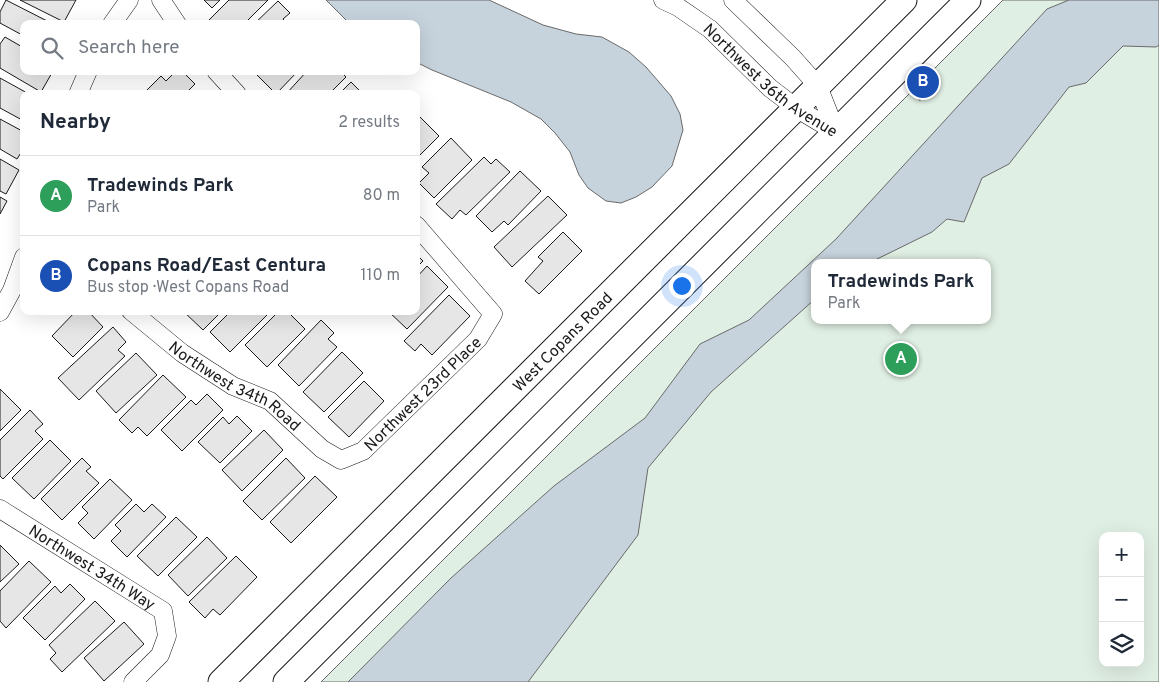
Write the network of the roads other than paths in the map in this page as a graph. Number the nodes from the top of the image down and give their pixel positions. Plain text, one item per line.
1 (129, 0) edge
2 (161, 0) edge
3 (733, 0) edge
4 (904, 0) edge
5 (968, 0) edge
6 (674, 2) edge
7 (115, 20) edge
8 (175, 20) edge
9 (86, 75) edge
10 (220, 75) edge
11 (818, 86) junction
12 (80, 90) edge
13 (233, 90) edge
14 (796, 108) junction
15 (836, 132) junction
16 (420, 230) edge
17 (20, 268) edge
18 (0, 312) edge
19 (136, 315) edge
20 (340, 460) joint
21 (0, 509) edge
22 (133, 682) edge
23 (221, 682) edge
24 (286, 682) edge

1 - 7 street
2 - 8 street
3 - 11 street, Northwest 36th Avenue
4 - 11 main road, West Copans Road
5 - 15 main road
6 - 14 street, Northwest 36th Avenue
9 - 12 street
10 - 13 street
11 - 14 main road, West Copans Road
11 - 15 street, Northwest 36th Avenue
14 - 15 street, Northwest 36th Avenue
14 - 23 main road, West Copans Road
15 - 24 main road
16 - 20 street, Northwest 23rd Place
17 - 18 street
19 - 20 street, Northwest 34th Road
21 - 22 street, Northwest 34th Way

